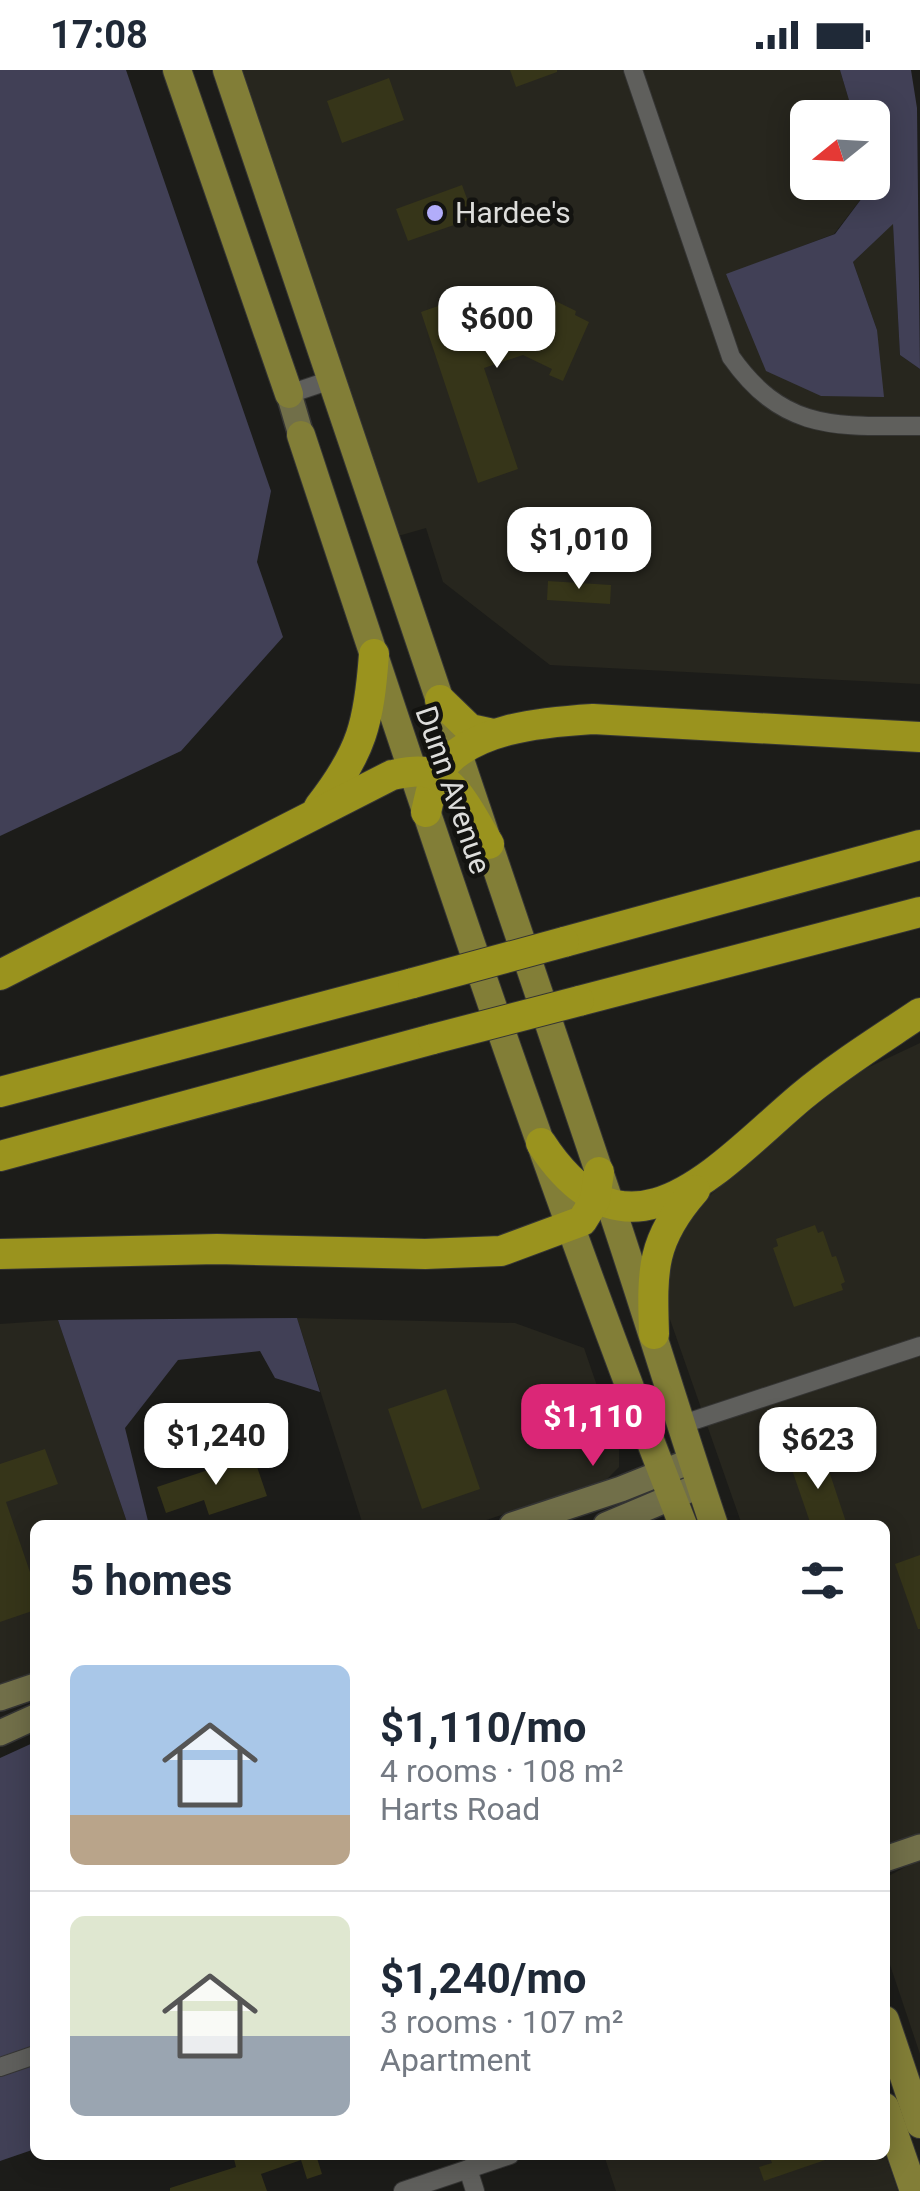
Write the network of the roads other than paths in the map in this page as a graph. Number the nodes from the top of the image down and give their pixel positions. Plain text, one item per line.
1 (177, 70) edge
2 (227, 70) edge
3 (633, 70) edge
4 (332, 380) junction
5 (289, 394) junction
6 (920, 426) edge
7 (302, 435) joint
8 (374, 654) junction
9 (440, 700) junction
10 (493, 734) junction
11 (920, 738) edge
12 (436, 767) junction
13 (426, 812) joint
14 (313, 815) junction
15 (489, 844) joint
16 (920, 845) edge
17 (920, 912) edge
18 (0, 975) edge
19 (920, 1012) edge
20 (0, 1092) edge
21 (541, 1143) junction
22 (0, 1156) edge
23 (704, 1179) junction
24 (602, 1192) junction
25 (570, 1226) junction
26 (0, 1254) edge
27 (654, 1334) junction
28 (920, 1346) edge
29 (680, 1425) junction
30 (662, 1470) junction
31 (695, 1474) junction
32 (671, 1498) junction
33 (527, 1520) edge
34 (618, 1520) edge
35 (680, 1520) edge
36 (712, 1520) edge
37 (30, 1688) edge
38 (0, 1698) edge
39 (30, 1718) edge
40 (0, 1733) edge
41 (920, 1846) edge
42 (890, 1856) edge
43 (890, 2036) edge
44 (30, 2057) edge
45 (0, 2067) edge
46 (890, 2121) edge
47 (920, 2124) edge
48 (495, 2160) edge
49 (468, 2169) junction
50 (402, 2191) edge
51 (476, 2191) edge
52 (914, 2191) edge

1 - 5 main road, Dunn Avenue
2 - 4 main road, Dunn Avenue
3 - 6 street
4 - 5 street
4 - 9 main road, Dunn Avenue
5 - 7 street, Dunn Avenue
7 - 8 main road, Dunn Avenue
8 - 12 main road, Dunn Avenue
8 - 14 highway
9 - 10 highway
9 - 12 main road, Dunn Avenue
10 - 11 highway
10 - 12 highway
12 - 13 highway
12 - 14 highway
12 - 15 highway
13 - 21 main road, Dunn Avenue
14 - 18 highway
15 - 24 main road, Dunn Avenue
16 - 20 highway, bridge
17 - 22 highway, bridge
19 - 23 highway
21 - 24 highway
21 - 25 main road, Dunn Avenue
23 - 24 highway
23 - 27 highway
24 - 25 highway
24 - 27 main road, Dunn Avenue
25 - 26 highway
25 - 30 main road, Dunn Avenue
27 - 29 main road, Dunn Avenue
28 - 29 street
29 - 31 main road, Dunn Avenue
30 - 31 street
30 - 32 main road, Dunn Avenue
30 - 33 street
31 - 32 street
31 - 36 main road, Dunn Avenue
32 - 34 street
32 - 35 main road, Dunn Avenue
37 - 38 street
39 - 40 street
41 - 42 street
43 - 47 main road
44 - 45 street
46 - 52 main road
48 - 49 street
49 - 50 street
49 - 51 street

